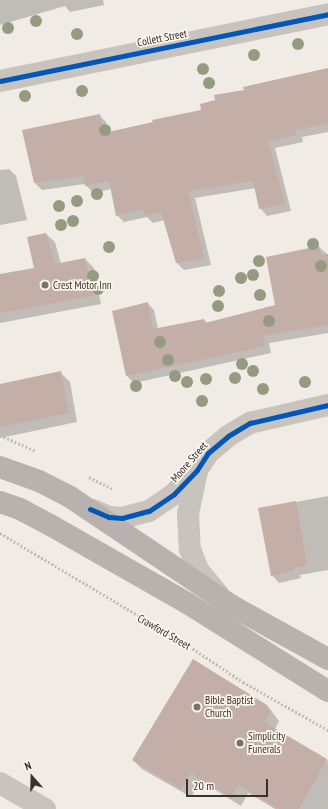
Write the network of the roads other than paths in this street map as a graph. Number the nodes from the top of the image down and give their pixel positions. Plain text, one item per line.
1 (328, 14) edge
2 (0, 81) edge
3 (328, 405) edge
4 (0, 468) edge
5 (197, 470) junction
6 (0, 502) edge
7 (90, 509) junction
8 (232, 606) junction
9 (328, 659) edge
10 (328, 691) edge
11 (0, 783) edge
12 (45, 809) edge

1 - 2 street, Collett Street
3 - 5 street, Moore Street
4 - 7 main road
5 - 7 street, Moore Street
5 - 8 street, Moore Street
6 - 10 main road
7 - 8 main road
8 - 9 main road
11 - 12 street

